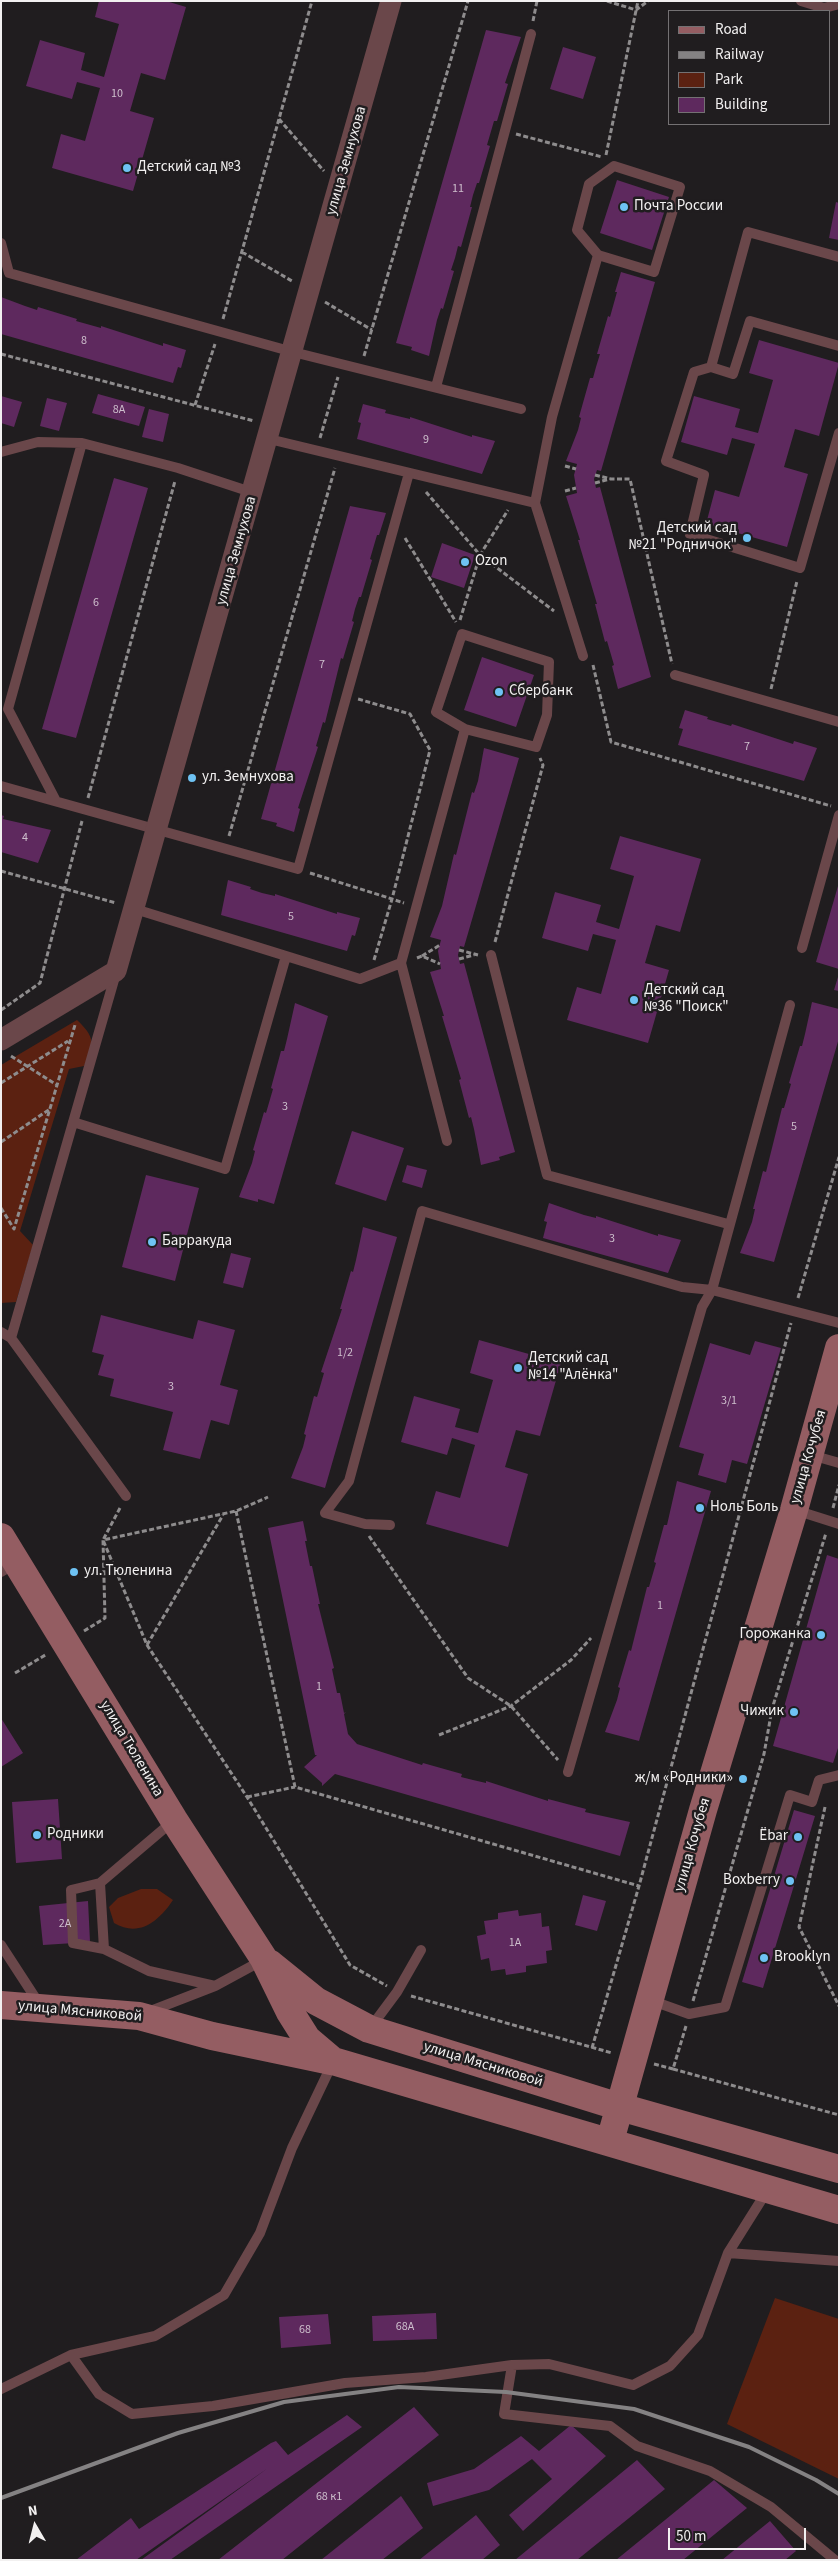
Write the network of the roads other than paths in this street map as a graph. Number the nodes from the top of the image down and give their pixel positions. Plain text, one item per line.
1 (391, 1) edge
2 (801, 1) edge
3 (839, 4) edge
4 (531, 34) road end
5 (1, 243) edge
6 (598, 255) junction
7 (839, 257) edge
8 (839, 346) edge
9 (294, 352) junction
10 (711, 368) junction
11 (436, 388) junction
12 (521, 409) dead end
13 (270, 433) junction
14 (839, 433) edge
15 (82, 443) junction
16 (1, 452) edge
17 (409, 473) junction
18 (254, 493) junction
19 (535, 503) junction
20 (583, 656) road end
21 (675, 675) road end
22 (839, 722) edge
23 (465, 729) junction
24 (1, 786) edge
25 (56, 801) junction
26 (839, 816) edge
27 (158, 830) junction
28 (136, 909) junction
29 (802, 948) dead end
30 (491, 954) road end
31 (286, 956) junction
32 (401, 963) junction
33 (116, 971) junction
34 (790, 1005) dead end
35 (5, 1047) edge
36 (73, 1122) junction
37 (447, 1141) dead end
38 (728, 1224) junction
39 (712, 1290) junction
40 (839, 1323) edge
41 (1, 1332) edge
42 (11, 1338) junction
43 (837, 1363) edge
44 (810, 1455) junction
45 (839, 1463) edge
46 (126, 1496) road end
47 (794, 1510) junction
48 (834, 1523) edge
49 (390, 1525) dead end
50 (1, 1537) edge
51 (9, 1567) edge
52 (568, 1772) road end
53 (839, 1774) edge
54 (174, 1820) junction
55 (100, 1883) junction
56 (1, 1945) edge
57 (104, 1950) junction
58 (421, 1950) dead end
59 (264, 1960) junction
60 (214, 1986) junction
61 (649, 2000) junction
62 (1, 2005) edge
63 (42, 2007) junction
64 (139, 2016) junction
65 (369, 2029) junction
66 (333, 2061) junction
67 (620, 2107) junction
68 (610, 2141) junction
69 (839, 2169) edge
70 (768, 2189) junction
71 (839, 2210) edge
72 (728, 2253) junction
73 (839, 2261) edge
74 (71, 2354) junction
75 (512, 2365) junction
76 (1, 2389) edge
77 (835, 2560) edge

1 - 9 street, улица Земнухова
2 - 3 lane
4 - 11 lane
5 - 9 lane
6 - 6 lane
6 - 19 lane
7 - 10 lane
8 - 10 lane
9 - 11 lane
9 - 13 street, улица Земнухова
10 - 14 lane
11 - 12 lane
13 - 17 lane
13 - 18 street, улица Земнухова
15 - 16 lane
15 - 18 lane
15 - 25 lane
17 - 19 lane
17 - 27 lane
18 - 27 street, улица Земнухова
19 - 20 lane
21 - 22 lane
23 - 23 lane
23 - 32 lane
24 - 25 lane
25 - 27 lane
26 - 29 lane
27 - 28 street, улица Земнухова
28 - 31 lane
28 - 33 street, улица Земнухова
30 - 38 lane
31 - 32 lane
31 - 36 lane
32 - 37 lane
33 - 35 street
33 - 36 lane
34 - 38 lane
36 - 42 lane
38 - 39 lane
39 - 40 lane
39 - 49 lane
39 - 52 lane
41 - 42 lane
42 - 46 lane
43 - 44 street, улица Кочубея
44 - 45 lane
44 - 47 street, улица Кочубея
47 - 48 lane
47 - 61 street, улица Кочубея
50 - 51 street, улица Тюленина
51 - 54 street, улица Тюленина
53 - 61 lane
54 - 55 lane
54 - 59 street, улица Тюленина
55 - 57 lane
55 - 57 lane
56 - 63 lane
57 - 60 lane
58 - 65 lane
59 - 60 lane
59 - 65 street, улица Мясниковой
59 - 66 street, улица Мясниковой
60 - 64 lane
61 - 67 street, улица Кочубея
62 - 63 street, улица Мясниковой
63 - 64 street, улица Мясниковой
64 - 66 street, улица Мясниковой
65 - 67 street, улица Мясниковой
66 - 68 street, улица Мясниковой
66 - 74 lane
67 - 68 street, улица Кочубея
67 - 69 street, улица Мясниковой
68 - 70 street, улица Мясниковой
70 - 71 street, улица Мясниковой
70 - 72 lane
72 - 73 lane
72 - 75 lane
74 - 75 lane
74 - 76 lane
75 - 77 lane

